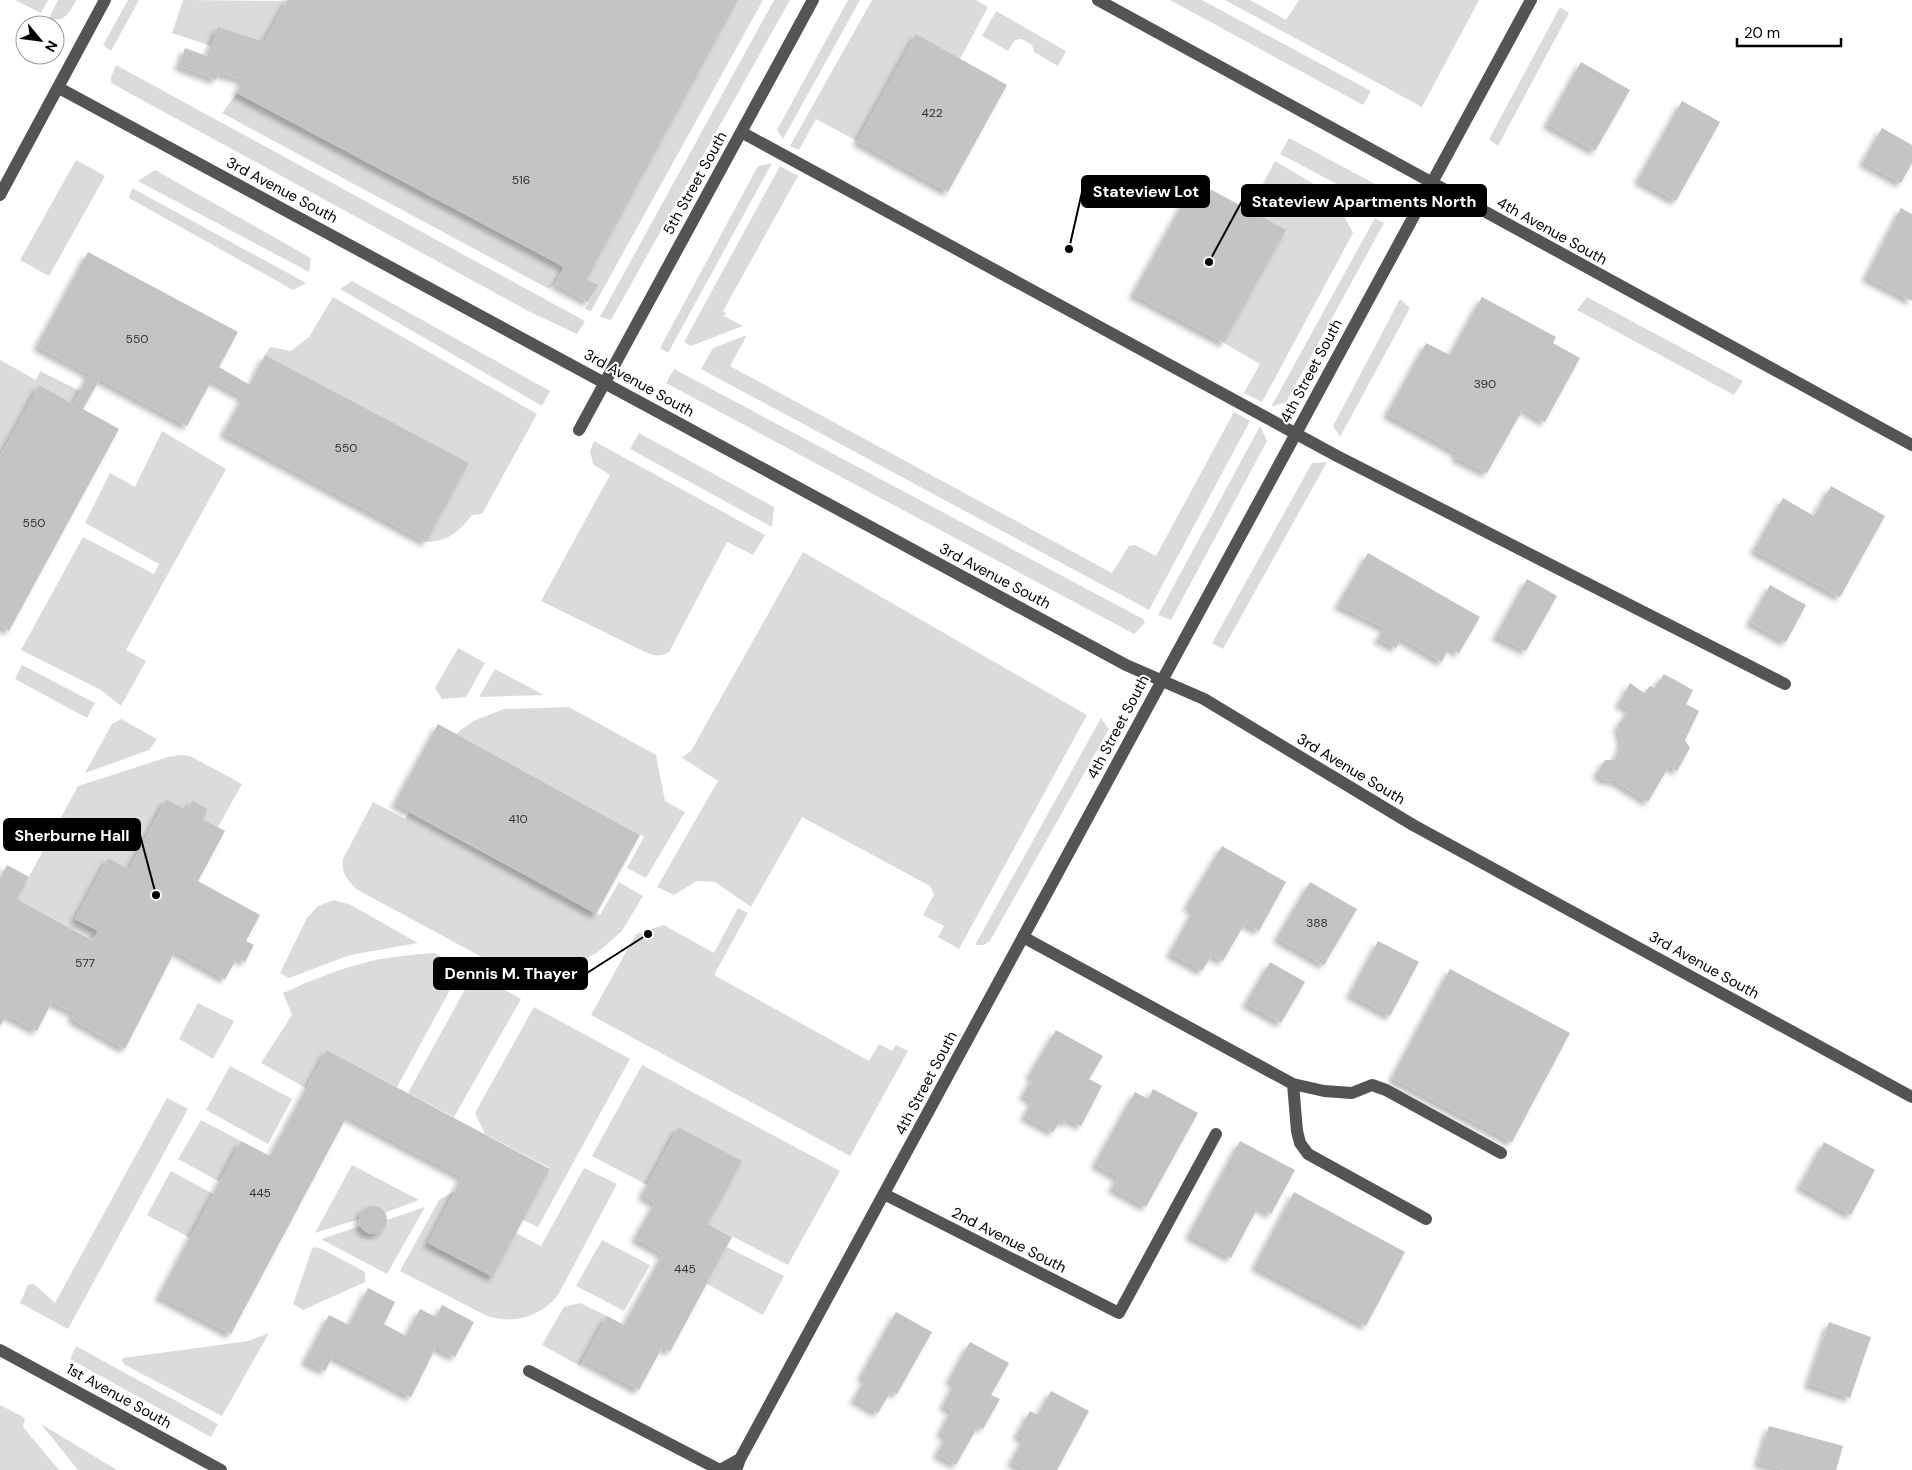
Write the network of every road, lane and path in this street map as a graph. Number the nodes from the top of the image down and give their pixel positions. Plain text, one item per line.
1 (105, 0) edge
2 (813, 0) edge
3 (1098, 0) edge
4 (1531, 0) edge
5 (59, 88) junction
6 (741, 132) junction
7 (1431, 183) junction
8 (0, 195) edge
9 (604, 382) junction
10 (579, 430) dead end
11 (1296, 433) junction
12 (1912, 446) edge
13 (1162, 680) junction
14 (1785, 684) dead end
15 (1023, 937) junction
16 (1294, 1084) junction
17 (1912, 1098) edge
18 (1216, 1134) dead end
19 (1501, 1153) dead end
20 (884, 1194) junction
21 (1426, 1219) dead end
22 (0, 1350) edge
23 (529, 1371) dead end
24 (738, 1464) edge
25 (222, 1470) edge
26 (720, 1470) edge

1 - 5 street
2 - 6 street, 5th Street South
3 - 7 street, 4th Avenue South
4 - 7 street, 4th Street South
5 - 8 street
5 - 9 street, 3rd Avenue South
6 - 9 street, 5th Street South
6 - 11 street
7 - 11 street, 4th Street South
7 - 12 street, 4th Avenue South
9 - 10 street, 5th Street South
9 - 13 street, 3rd Avenue South
11 - 13 street, 4th Street South
11 - 14 street
13 - 15 street, 4th Street South
13 - 17 street, 3rd Avenue South
15 - 16 street
15 - 20 street, 4th Street South
16 - 19 street
16 - 21 street
18 - 20 street, 2nd Avenue South
20 - 24 street, 4th Street South
22 - 25 street, 1st Avenue South
23 - 26 street
24 - 26 street

